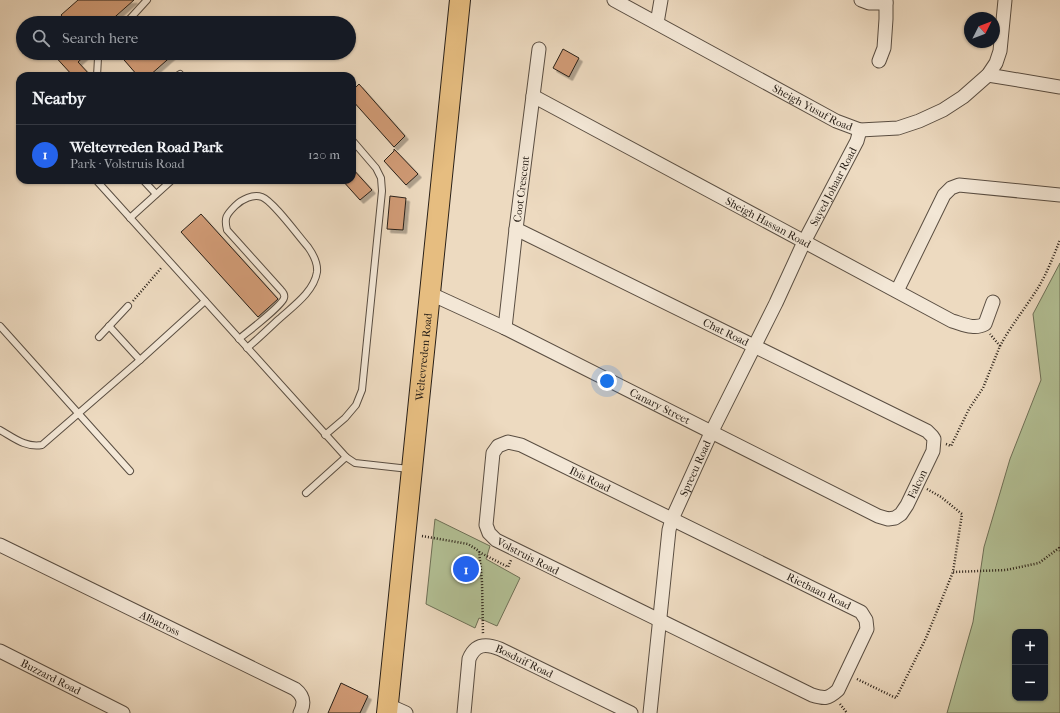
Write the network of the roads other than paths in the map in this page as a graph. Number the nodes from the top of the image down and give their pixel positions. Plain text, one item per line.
1 (147, 0) edge
2 (460, 0) edge
3 (614, 0) edge
4 (660, 0) edge
5 (861, 0) edge
6 (1005, 0) edge
7 (886, 1) edge
8 (132, 16) edge
9 (657, 23) junction
10 (539, 50) dead end
11 (98, 60) edge
12 (879, 61) dead end
13 (97, 72) edge
14 (988, 75) junction
15 (1060, 87) edge
16 (534, 96) junction
17 (860, 130) junction
18 (356, 145) edge
19 (100, 184) edge
20 (147, 184) edge
21 (167, 184) edge
22 (156, 194) junction
23 (1060, 195) edge
24 (130, 218) junction
25 (516, 229) junction
26 (804, 242) junction
27 (897, 291) junction
28 (431, 294) junction
29 (205, 301) junction
30 (993, 302) dead end
31 (128, 306) road end
32 (0, 326) edge
33 (109, 326) junction
34 (505, 328) junction
35 (99, 337) dead end
36 (238, 339) junction
37 (754, 346) junction
38 (247, 348) junction
39 (140, 360) junction
40 (79, 414) junction
41 (0, 430) edge
42 (711, 433) junction
43 (325, 435) junction
44 (934, 439) joint
45 (508, 442) joint
46 (346, 457) junction
47 (412, 469) junction
48 (130, 471) dead end
49 (306, 493) dead end
50 (672, 519) junction
51 (888, 519) joint
52 (0, 545) edge
53 (659, 621) junction
54 (0, 651) edge
55 (394, 710) edge
56 (123, 713) edge
57 (300, 713) edge
58 (464, 713) edge
59 (631, 713) edge
60 (650, 713) edge

1 - 8 lane
2 - 28 main road, Weltevreden Road
3 - 9 street, Sheigh Yusuf Road
4 - 9 street
5 - 7 street
6 - 14 street, Sheigh Yusuf Road
7 - 12 street
9 - 17 street, Sheigh Yusuf Road
10 - 16 street, Coot Crescent
11 - 13 lane
14 - 15 street
14 - 17 street, Sheigh Yusuf Road
16 - 25 street, Coot Crescent
16 - 26 street, Sheigh Hassan Road
17 - 26 street, Sayed Johaar Road
18 - 43 lane
19 - 24 lane
20 - 22 lane
21 - 22 lane
22 - 24 lane
23 - 27 street
24 - 29 lane
25 - 34 street, Coot Crescent
25 - 37 street, Chat Road
26 - 27 street, Sheigh Hassan Road
26 - 37 street, Spreeu Road
27 - 30 street, Sheigh Hassan Road
28 - 34 street, Canary Street
28 - 47 main road, Weltevreden Road
29 - 36 lane
29 - 39 lane
31 - 33 lane
32 - 40 lane
33 - 35 lane
33 - 39 lane
34 - 42 street, Canary Street
36 - 38 lane
36 - 38 lane
37 - 42 street, Spreeu Road
37 - 44 street, Chat Road
38 - 43 lane
39 - 40 lane
40 - 41 lane
40 - 48 lane
42 - 50 street, Spreeu Road
42 - 51 street, Canary Street
43 - 46 lane
44 - 51 street, Falcon
45 - 50 street, Ibis Road
45 - 53 street, Volstruis Road
46 - 47 lane
46 - 49 lane
47 - 55 main road, Weltevreden Road
50 - 53 street, Spreeu Road
50 - 53 street, Riethaan Road
52 - 57 street, Albatross
53 - 60 street, Spreeu Road
54 - 56 street, Buzzard Road
58 - 59 street, Bosduif Road

